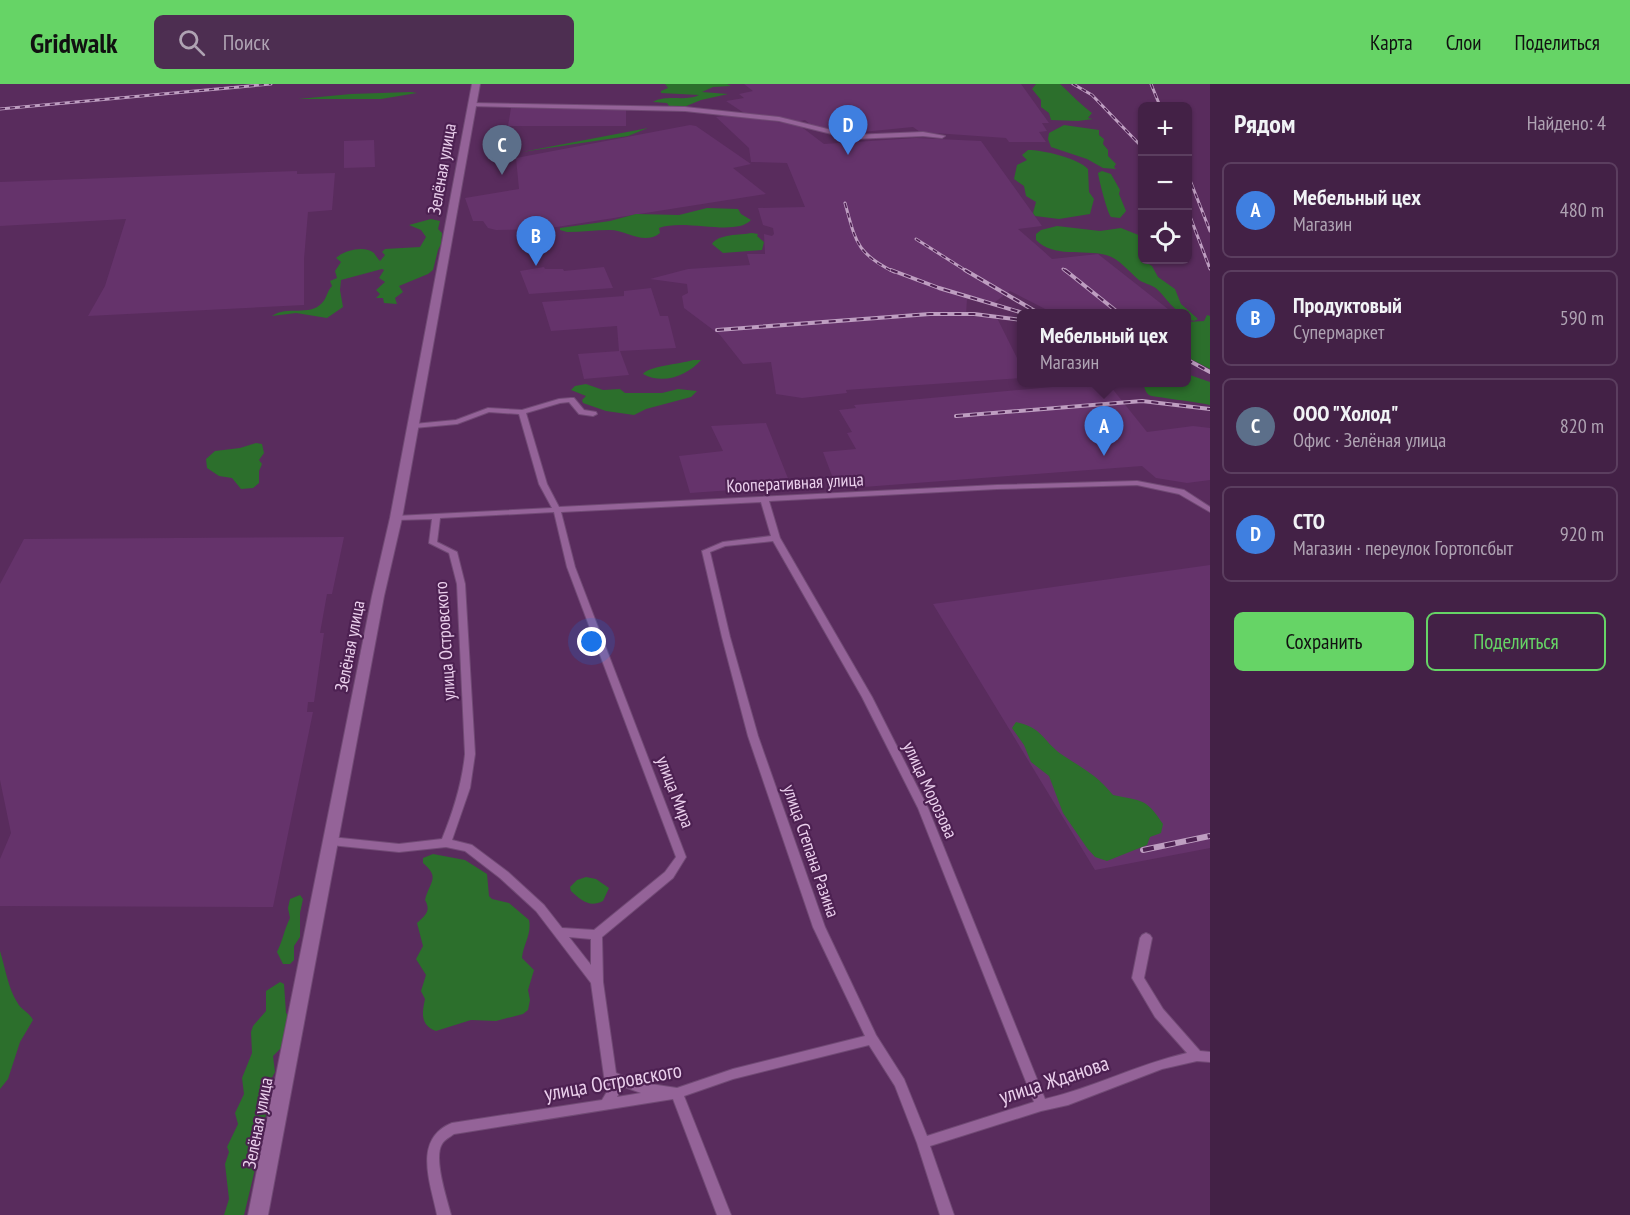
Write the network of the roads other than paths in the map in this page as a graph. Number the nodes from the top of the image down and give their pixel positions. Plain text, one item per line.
1 (476, 84) edge
2 (472, 105) junction
3 (942, 136) dead end
4 (522, 412) junction
5 (593, 414) dead end
6 (414, 426) junction
7 (765, 500) junction
8 (557, 510) junction
9 (1210, 510) edge
10 (396, 518) junction
11 (436, 518) junction
12 (776, 538) junction
13 (331, 841) junction
14 (446, 843) junction
15 (559, 932) junction
16 (596, 935) junction
17 (1146, 938) dead end
18 (597, 982) junction
19 (872, 1039) junction
20 (1203, 1056) edge
21 (610, 1076) junction
22 (678, 1093) junction
23 (605, 1105) junction
24 (1041, 1105) junction
25 (923, 1143) junction
26 (258, 1215) edge
27 (444, 1215) edge
28 (724, 1215) edge
29 (947, 1215) edge

1 - 2 street, Зелёная улица
2 - 3 street
2 - 6 street, Зелёная улица
4 - 5 street
4 - 6 street
4 - 8 street, улица Мира
6 - 10 street, Зелёная улица
7 - 8 street, Кооперативная улица
7 - 9 street, Кооперативная улица
7 - 12 street, улица Морозова
8 - 11 street, Кооперативная улица
8 - 16 street, улица Мира
10 - 11 street, Кооперативная улица
10 - 13 street, Зелёная улица
11 - 14 street, улица Островского
12 - 19 street, улица Степана Разина
12 - 24 street, улица Морозова
13 - 14 street
13 - 26 street, Зелёная улица
14 - 15 street
15 - 16 street
15 - 18 street
16 - 18 street
17 - 20 street, улица Жданова
18 - 21 street
19 - 22 street, улица Островского
19 - 25 street, улица Степана Разина
20 - 24 street, улица Жданова
21 - 22 street
21 - 23 street
22 - 23 street, улица Островского
22 - 28 street
23 - 27 street, улица Островского
24 - 25 street, улица Жданова
25 - 29 street, улица Степана Разина

